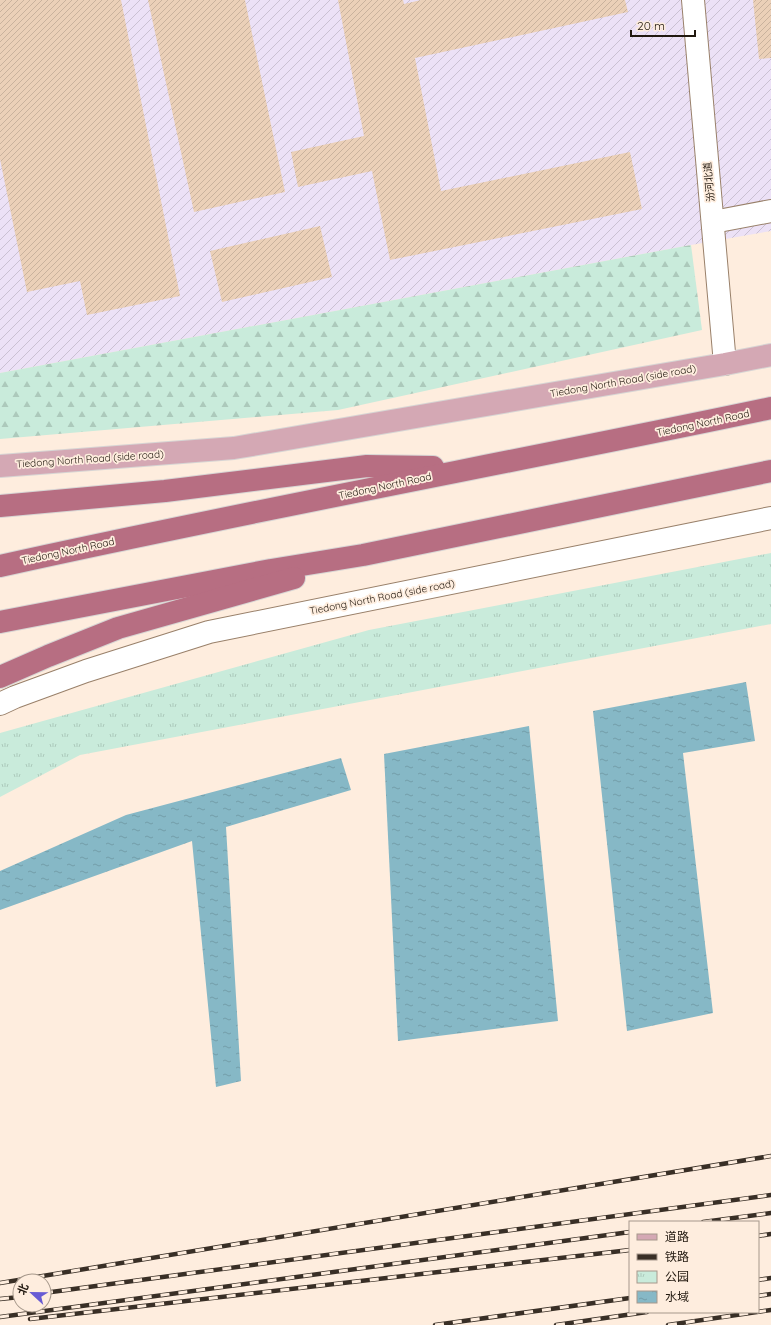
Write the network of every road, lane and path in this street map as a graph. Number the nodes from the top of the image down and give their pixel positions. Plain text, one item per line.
1 (693, 0) edge
2 (771, 212) edge
3 (712, 222) junction
4 (771, 355) edge
5 (725, 364) junction
6 (771, 408) edge
7 (0, 466) edge
8 (476, 467) junction
9 (771, 471) edge
10 (0, 506) edge
11 (771, 518) edge
12 (363, 555) junction
13 (0, 566) edge
14 (0, 622) edge
15 (0, 677) edge
16 (0, 704) edge

1 - 3 street, 汾河北道
2 - 3 street
3 - 5 street, 汾河北道
4 - 5 main road, Tiedong North Road (side road)
5 - 7 main road, Tiedong North Road (side road)
6 - 8 highway, Tiedong North Road
8 - 10 highway
8 - 13 highway, Tiedong North Road
9 - 12 highway
11 - 16 street, Tiedong North Road (side road)
12 - 14 highway
12 - 15 highway

